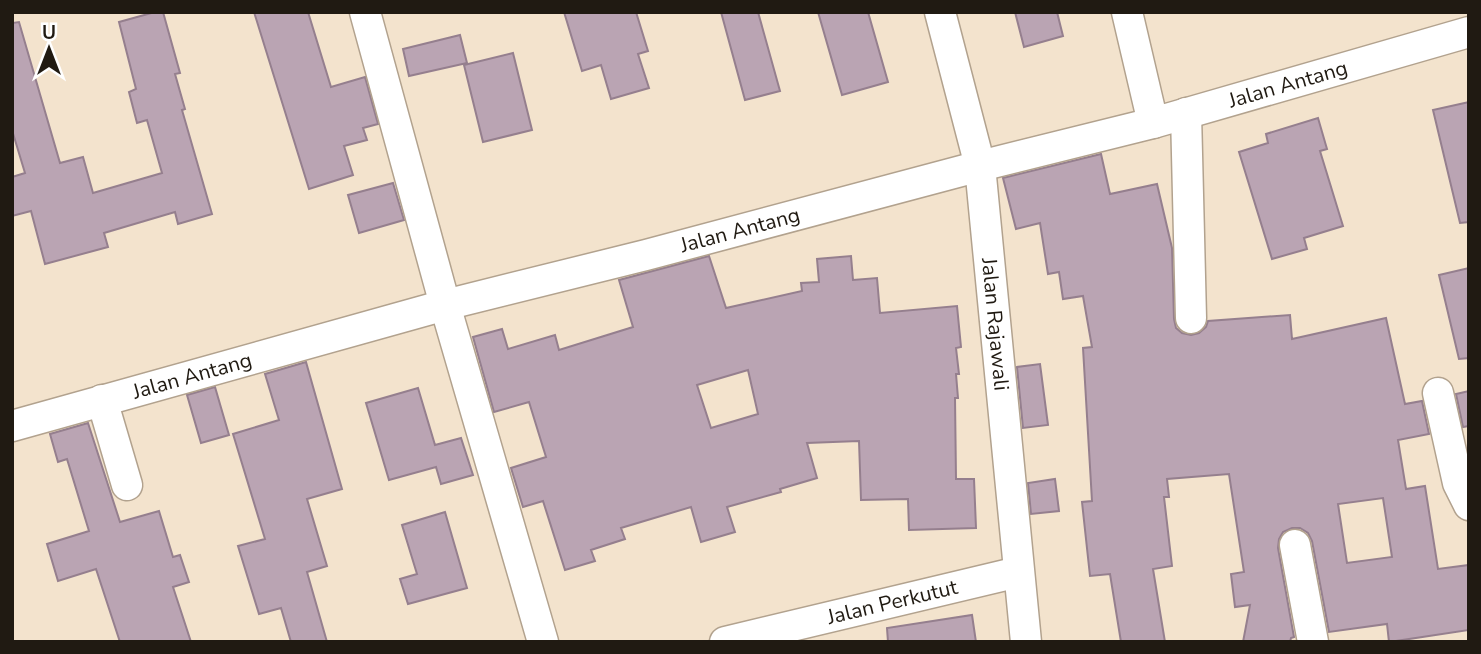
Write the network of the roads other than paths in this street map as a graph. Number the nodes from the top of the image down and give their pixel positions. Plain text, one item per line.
1 (365, 12) edge
2 (940, 12) edge
3 (1127, 12) edge
4 (1459, 26) edge
5 (1186, 113) junction
6 (1153, 123) junction
7 (980, 166) junction
8 (445, 305) junction
9 (1191, 318) dead end
10 (1438, 393) dead end
11 (102, 400) junction
12 (12, 426) edge
13 (127, 485) dead end
14 (1469, 505) edge
15 (1295, 545) dead end
16 (1018, 572) junction
17 (542, 642) edge
18 (725, 642) edge
19 (1026, 642) edge
20 (1313, 642) edge

1 - 8 street
2 - 7 street, Jalan Rajawali
3 - 6 street
4 - 5 street, Jalan Antang
5 - 6 street, Jalan Antang
5 - 9 street
6 - 7 street, Jalan Antang
7 - 8 street, Jalan Antang
7 - 16 street, Jalan Rajawali
8 - 11 street, Jalan Antang
8 - 17 street
10 - 14 street
11 - 12 street, Jalan Antang
11 - 13 street
15 - 20 street
16 - 18 street, Jalan Perkutut
16 - 19 street, Jalan Rajawali

